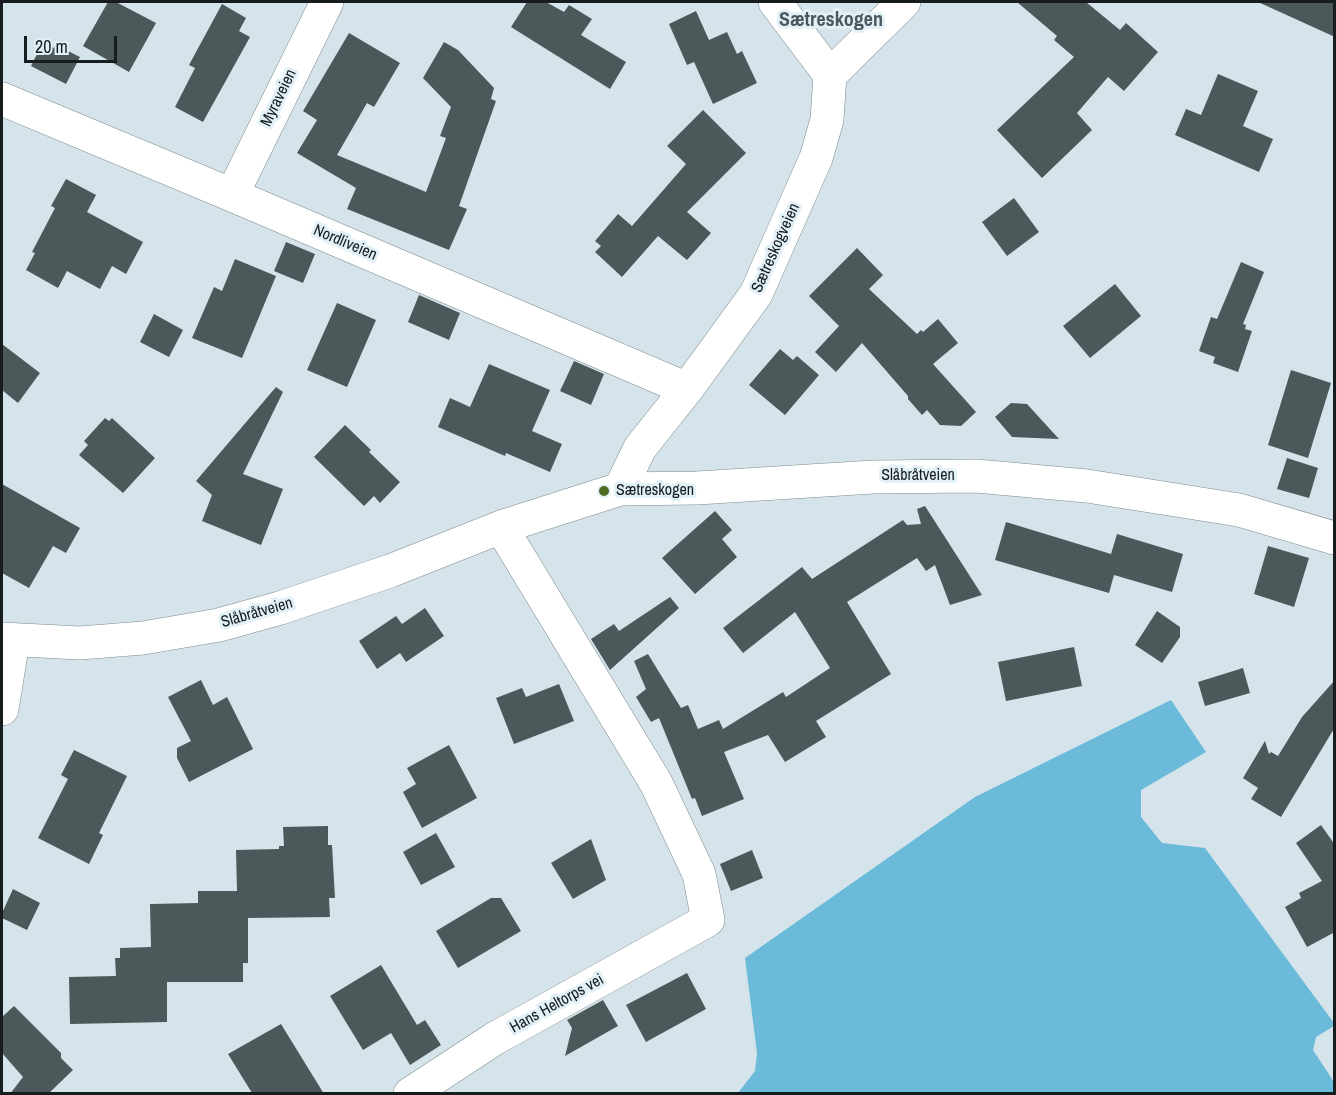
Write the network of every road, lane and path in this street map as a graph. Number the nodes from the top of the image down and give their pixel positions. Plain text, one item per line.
1 (327, 2) edge
2 (776, 2) edge
3 (904, 2) edge
4 (830, 75) junction
5 (2, 99) edge
6 (232, 195) junction
7 (687, 389) junction
8 (620, 489) junction
9 (501, 527) junction
10 (1335, 538) edge
11 (7, 640) edge
12 (2, 709) edge
13 (410, 1094) edge

1 - 6 street, Myraveien
2 - 4 street
3 - 4 street
4 - 7 street, Sætreskogveien
5 - 6 street, Nordliveien
6 - 7 street, Nordliveien
7 - 8 street, Sætreskogveien
8 - 9 street, Slåbråtveien
8 - 10 street, Slåbråtveien
9 - 11 street, Slåbråtveien
9 - 13 street, Hans Heltorps vei
11 - 12 street

